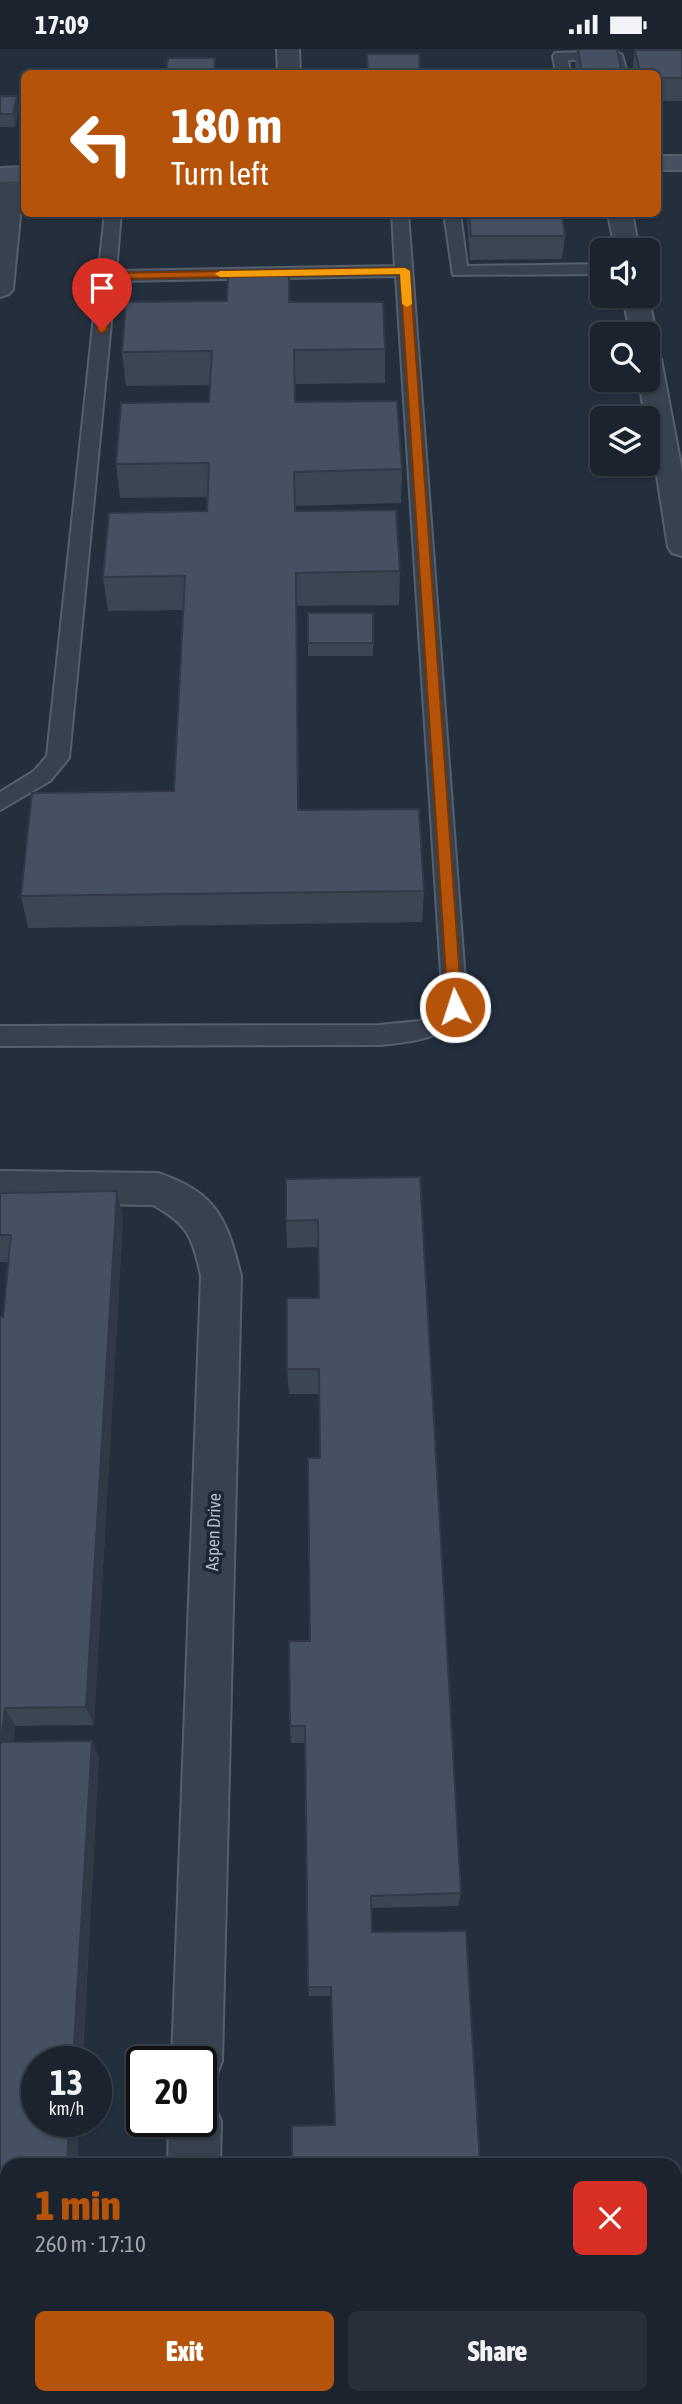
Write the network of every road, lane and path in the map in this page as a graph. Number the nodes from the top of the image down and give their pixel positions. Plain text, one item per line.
1 (288, 49) edge
2 (289, 70) edge
3 (562, 70) edge
4 (619, 70) edge
5 (661, 163) edge
6 (682, 163) edge
7 (12, 175) edge
8 (113, 217) edge
9 (400, 217) edge
10 (452, 217) edge
11 (621, 217) edge
12 (625, 238) edge
13 (590, 269) edge
14 (405, 271) junction
15 (1, 276) edge
16 (107, 276) junction
17 (654, 392) edge
18 (682, 547) edge
19 (0, 802) edge
20 (0, 1036) edge
21 (0, 1187) edge
22 (197, 2046) edge
23 (195, 2137) edge
24 (194, 2158) edge

1 - 2 street
3 - 4 lane
5 - 6 main road
7 - 15 street
8 - 16 lane
9 - 14 lane
10 - 13 lane
11 - 12 street
14 - 16 lane
14 - 20 lane
16 - 19 lane
17 - 18 street
21 - 22 street, Aspen Drive
23 - 24 street

